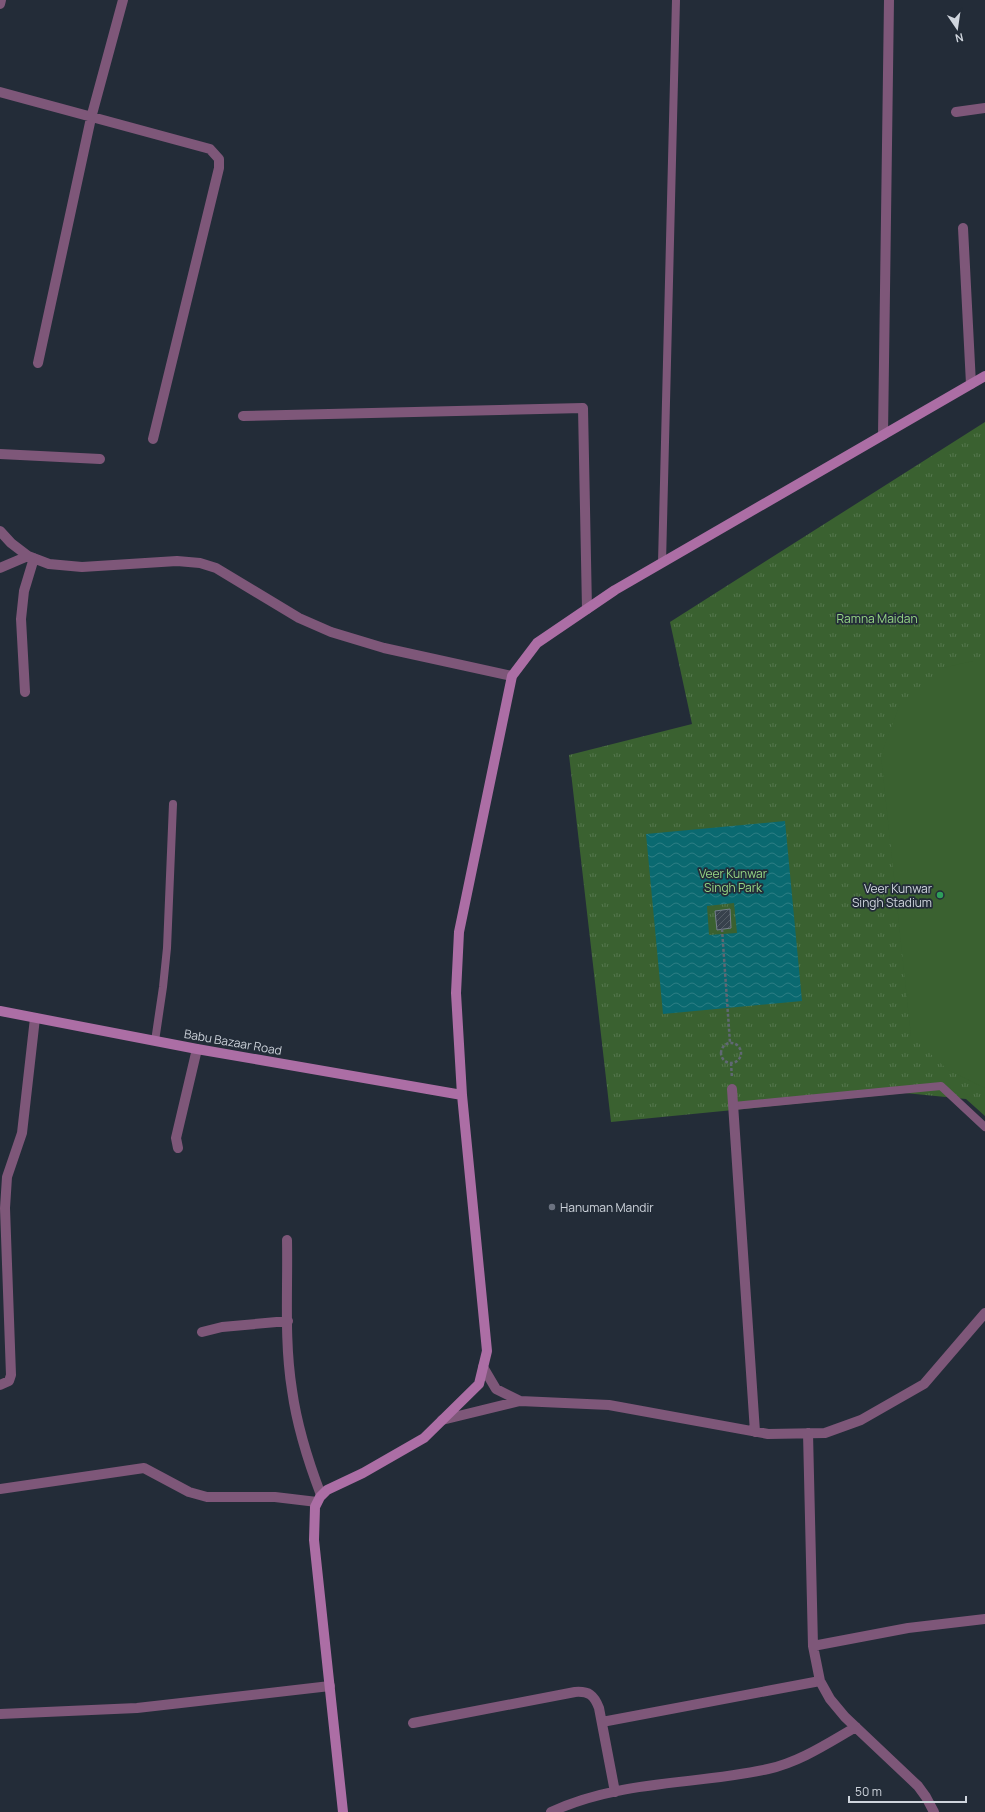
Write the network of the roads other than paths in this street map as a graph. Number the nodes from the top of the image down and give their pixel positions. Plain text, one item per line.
1 (1, 0) edge
2 (122, 0) edge
3 (676, 0) edge
4 (889, 0) edge
5 (0, 4) edge
6 (0, 92) edge
7 (985, 108) edge
8 (956, 112) dead end
9 (91, 118) junction
10 (963, 228) dead end
11 (38, 363) dead end
12 (985, 376) edge
13 (971, 384) junction
14 (243, 416) dead end
15 (883, 435) junction
16 (153, 438) dead end
17 (0, 454) edge
18 (100, 459) dead end
19 (0, 531) edge
20 (31, 557) junction
21 (662, 562) junction
22 (0, 568) edge
23 (587, 609) junction
24 (512, 676) junction
25 (25, 692) dead end
26 (173, 804) dead end
27 (0, 1011) edge
28 (35, 1018) junction
29 (155, 1041) junction
30 (197, 1049) junction
31 (732, 1089) dead end
32 (462, 1095) junction
33 (734, 1106) junction
34 (985, 1127) edge
35 (178, 1148) dead end
36 (288, 1240) dead end
37 (985, 1313) edge
38 (288, 1321) junction
39 (202, 1332) dead end
40 (483, 1367) junction
41 (0, 1385) edge
42 (520, 1401) junction
43 (442, 1420) junction
44 (755, 1432) junction
45 (808, 1434) junction
46 (0, 1489) edge
47 (319, 1499) junction
48 (985, 1619) edge
49 (813, 1646) junction
50 (820, 1681) junction
51 (330, 1686) junction
52 (0, 1714) edge
53 (602, 1722) junction
54 (413, 1723) dead end
55 (856, 1727) junction
56 (615, 1792) junction
57 (343, 1812) edge
58 (551, 1812) edge
59 (934, 1812) edge

1 - 5 street
2 - 9 street
3 - 21 lane
4 - 15 street
6 - 9 street
7 - 8 street
9 - 11 street
9 - 16 street
10 - 13 street
12 - 13 street
13 - 15 street
14 - 23 street
15 - 21 street
17 - 18 street
19 - 20 street
20 - 22 street
20 - 24 street
20 - 25 street
21 - 23 street
23 - 24 street
24 - 32 street
26 - 29 lane
27 - 28 street, Babu Bazaar Road
28 - 29 street, Babu Bazaar Road
28 - 41 street
29 - 30 street, Babu Bazaar Road
30 - 32 street, Babu Bazaar Road
30 - 35 street
31 - 33 street
32 - 40 street
33 - 34 lane
33 - 44 street
36 - 38 street
37 - 45 street
38 - 39 street
38 - 47 street
40 - 42 street
40 - 43 street
42 - 43 street
42 - 44 street
43 - 47 street
44 - 45 street
45 - 49 street
46 - 47 street
47 - 51 street
48 - 49 street
49 - 50 street
50 - 53 street
50 - 55 street
51 - 52 street
51 - 57 street
53 - 54 street
53 - 56 street
55 - 56 street
55 - 59 street
56 - 58 street

